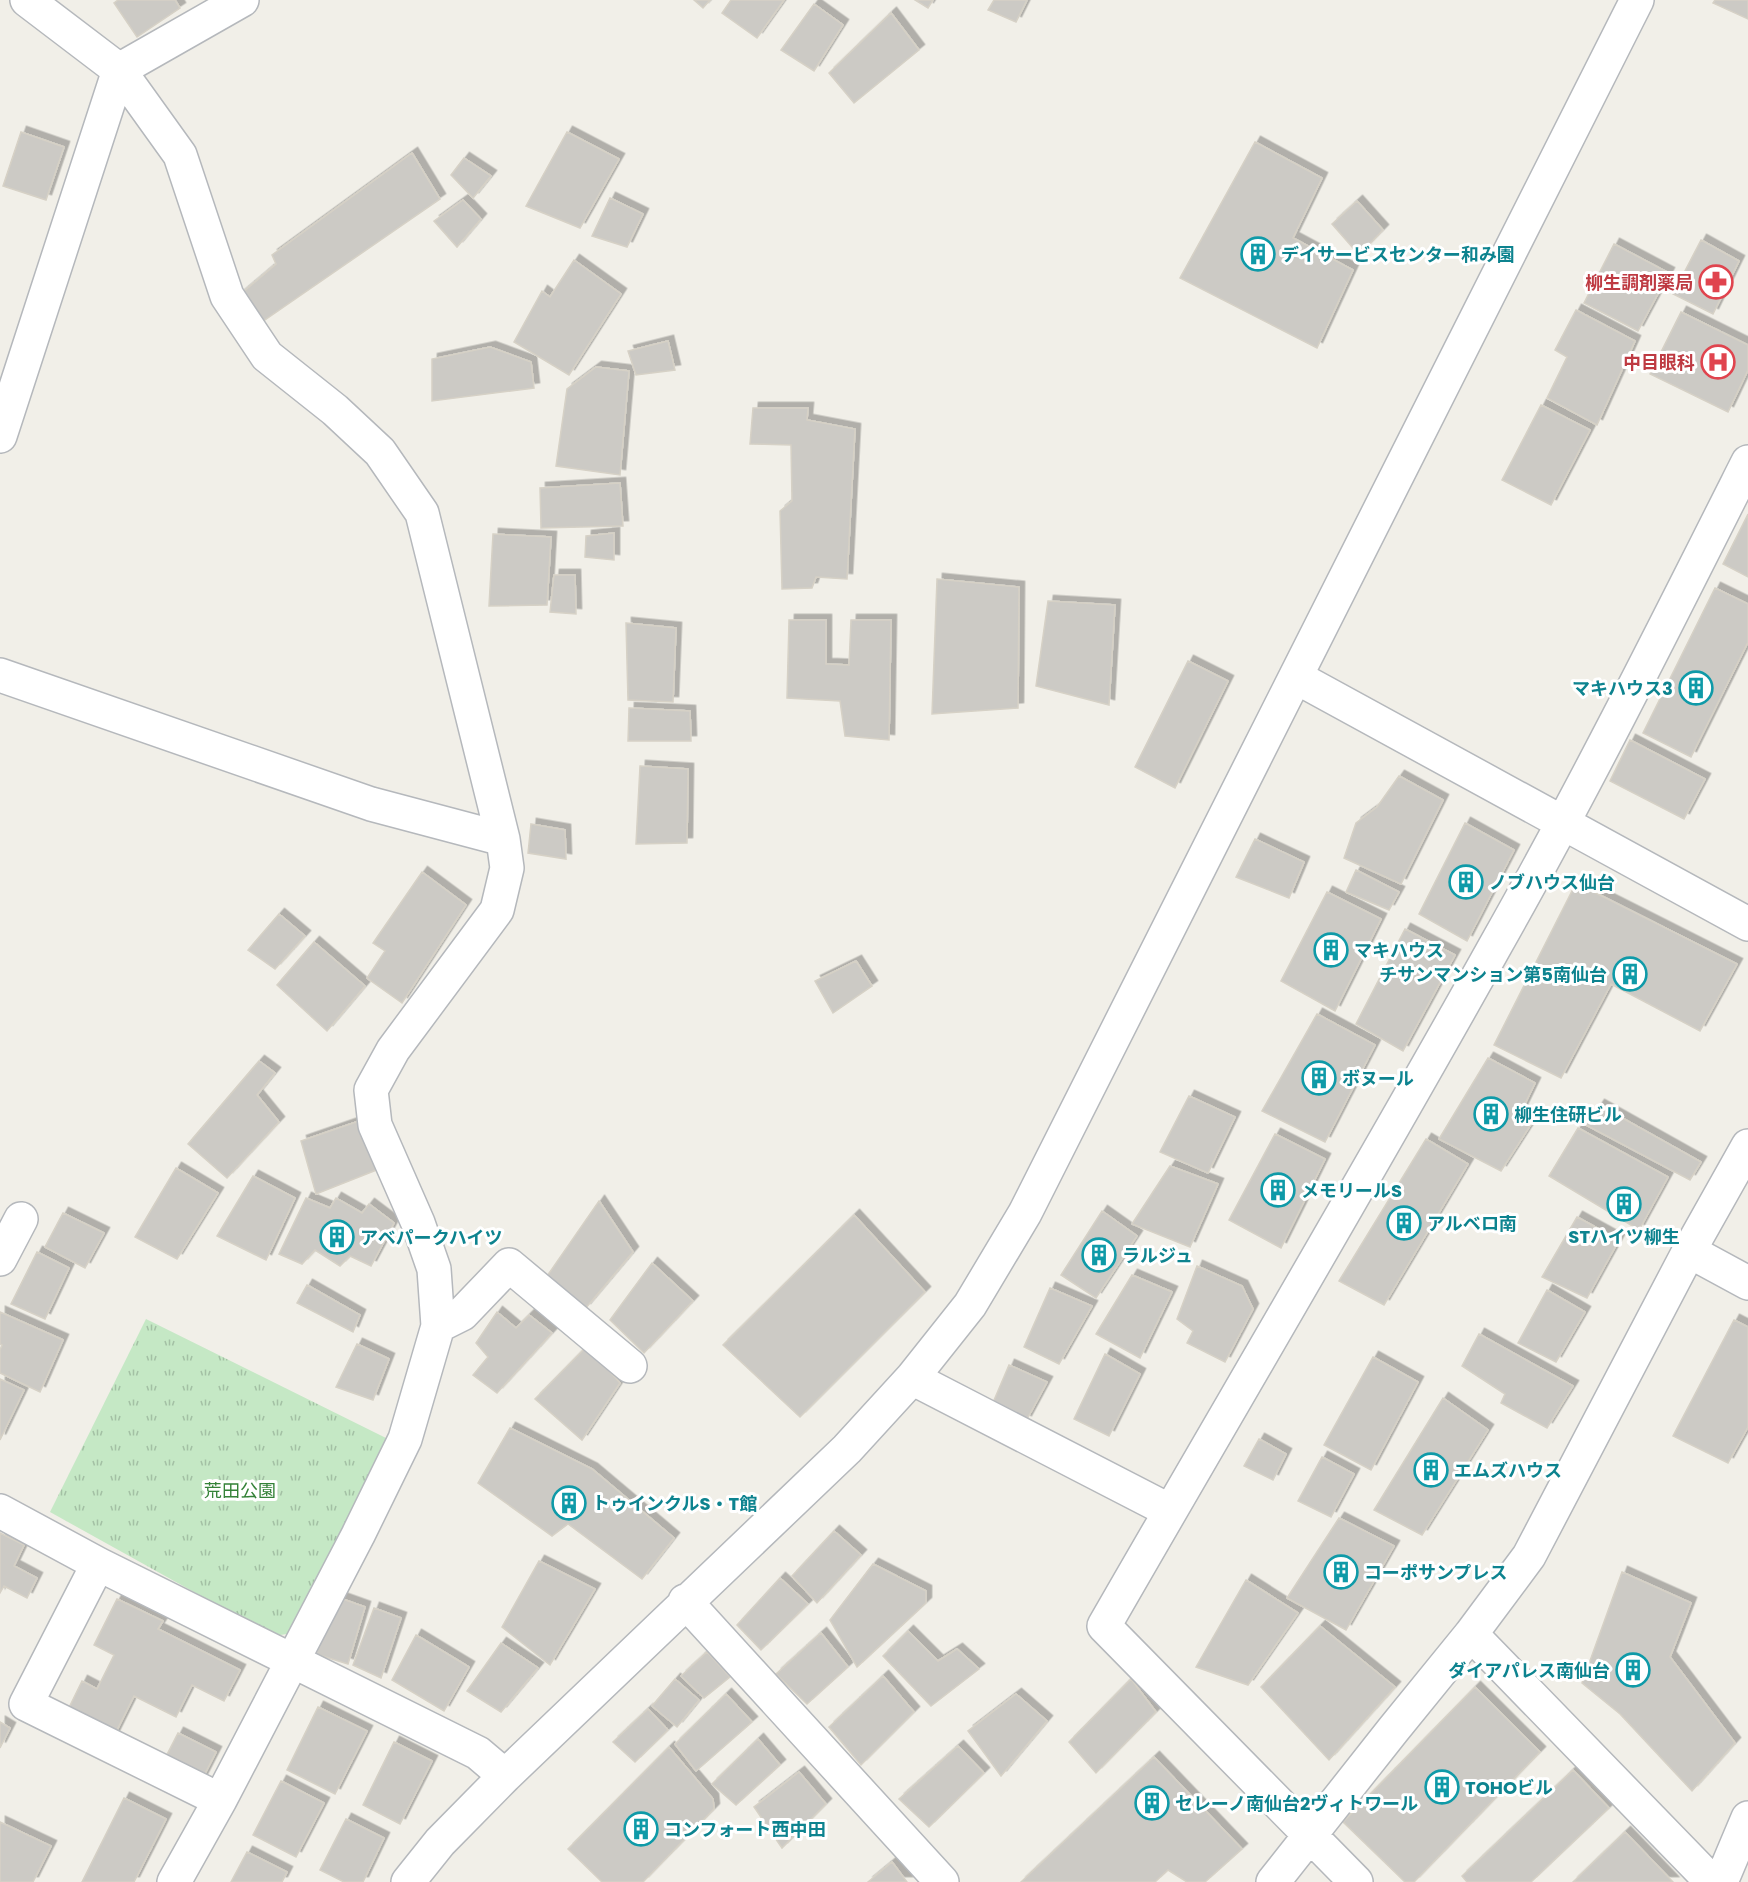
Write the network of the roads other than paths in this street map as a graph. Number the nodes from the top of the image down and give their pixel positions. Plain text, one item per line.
1 (27, 0) edge
2 (242, 0) edge
3 (1637, 0) edge
4 (119, 70) junction
5 (0, 436) edge
6 (1748, 462) edge
7 (0, 675) edge
8 (1296, 677) junction
9 (1563, 824) junction
10 (502, 838) junction
11 (1748, 924) edge
12 (1748, 1146) edge
13 (21, 1219) dead end
14 (1689, 1251) junction
15 (0, 1259) edge
16 (1748, 1283) edge
17 (438, 1326) junction
18 (630, 1366) dead end
19 (912, 1378) junction
20 (0, 1511) edge
21 (1170, 1511) junction
22 (98, 1564) junction
23 (685, 1601) junction
24 (1472, 1634) junction
25 (293, 1660) junction
26 (505, 1776) junction
27 (220, 1800) junction
28 (1748, 1818) edge
29 (1310, 1836) junction
30 (174, 1882) edge
31 (408, 1882) edge
32 (942, 1882) edge
33 (1273, 1882) edge
34 (1356, 1882) edge
35 (1712, 1882) edge
36 (1721, 1882) edge

1 - 4 street
2 - 4 street
3 - 8 street
4 - 5 street
4 - 10 street
6 - 9 street
7 - 10 street
8 - 9 street
8 - 19 street
9 - 11 street
9 - 21 street
10 - 17 street
12 - 14 street
13 - 15 street
14 - 16 street
14 - 24 street
17 - 18 street
17 - 25 street
19 - 21 street
19 - 23 street
20 - 22 street
21 - 29 street
22 - 25 street
22 - 27 street
23 - 26 street
23 - 32 street
24 - 29 street
24 - 35 street
25 - 26 street
25 - 27 street
26 - 31 street
27 - 30 street
28 - 36 street
29 - 33 street
29 - 34 street

